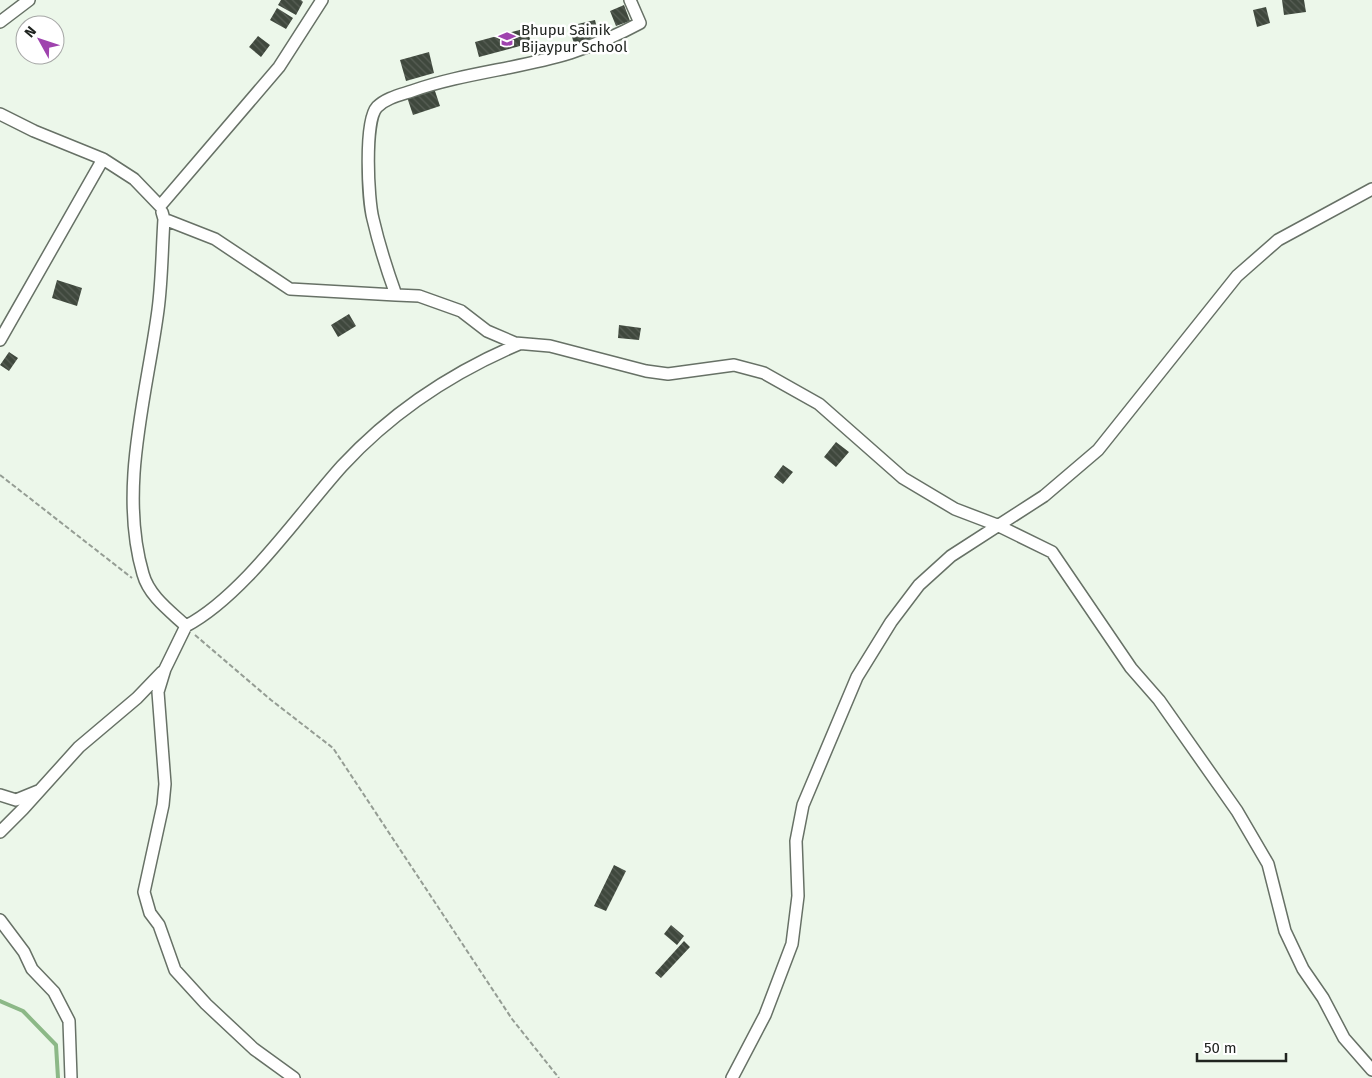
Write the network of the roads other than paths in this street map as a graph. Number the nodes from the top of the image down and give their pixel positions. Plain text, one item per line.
1 (28, 0) edge
2 (322, 0) edge
3 (630, 0) edge
4 (0, 22) edge
5 (0, 114) edge
6 (103, 160) junction
7 (1372, 190) edge
8 (160, 206) junction
9 (164, 218) junction
10 (396, 295) junction
11 (0, 340) edge
12 (519, 344) junction
13 (997, 525) junction
14 (186, 626) junction
15 (165, 669) junction
16 (39, 790) junction
17 (0, 795) edge
18 (0, 832) edge
19 (0, 920) edge
20 (1372, 1070) edge
21 (71, 1078) edge
22 (294, 1078) edge
23 (732, 1078) edge

1 - 4 street
2 - 8 street
3 - 10 street
5 - 6 street
6 - 8 street
6 - 11 street
7 - 13 street
8 - 9 street
9 - 10 street
9 - 14 street
10 - 12 street
12 - 13 street
12 - 14 street
13 - 20 street
13 - 23 street
14 - 15 street
15 - 16 street
15 - 22 street
16 - 17 street
16 - 18 street
19 - 21 street

